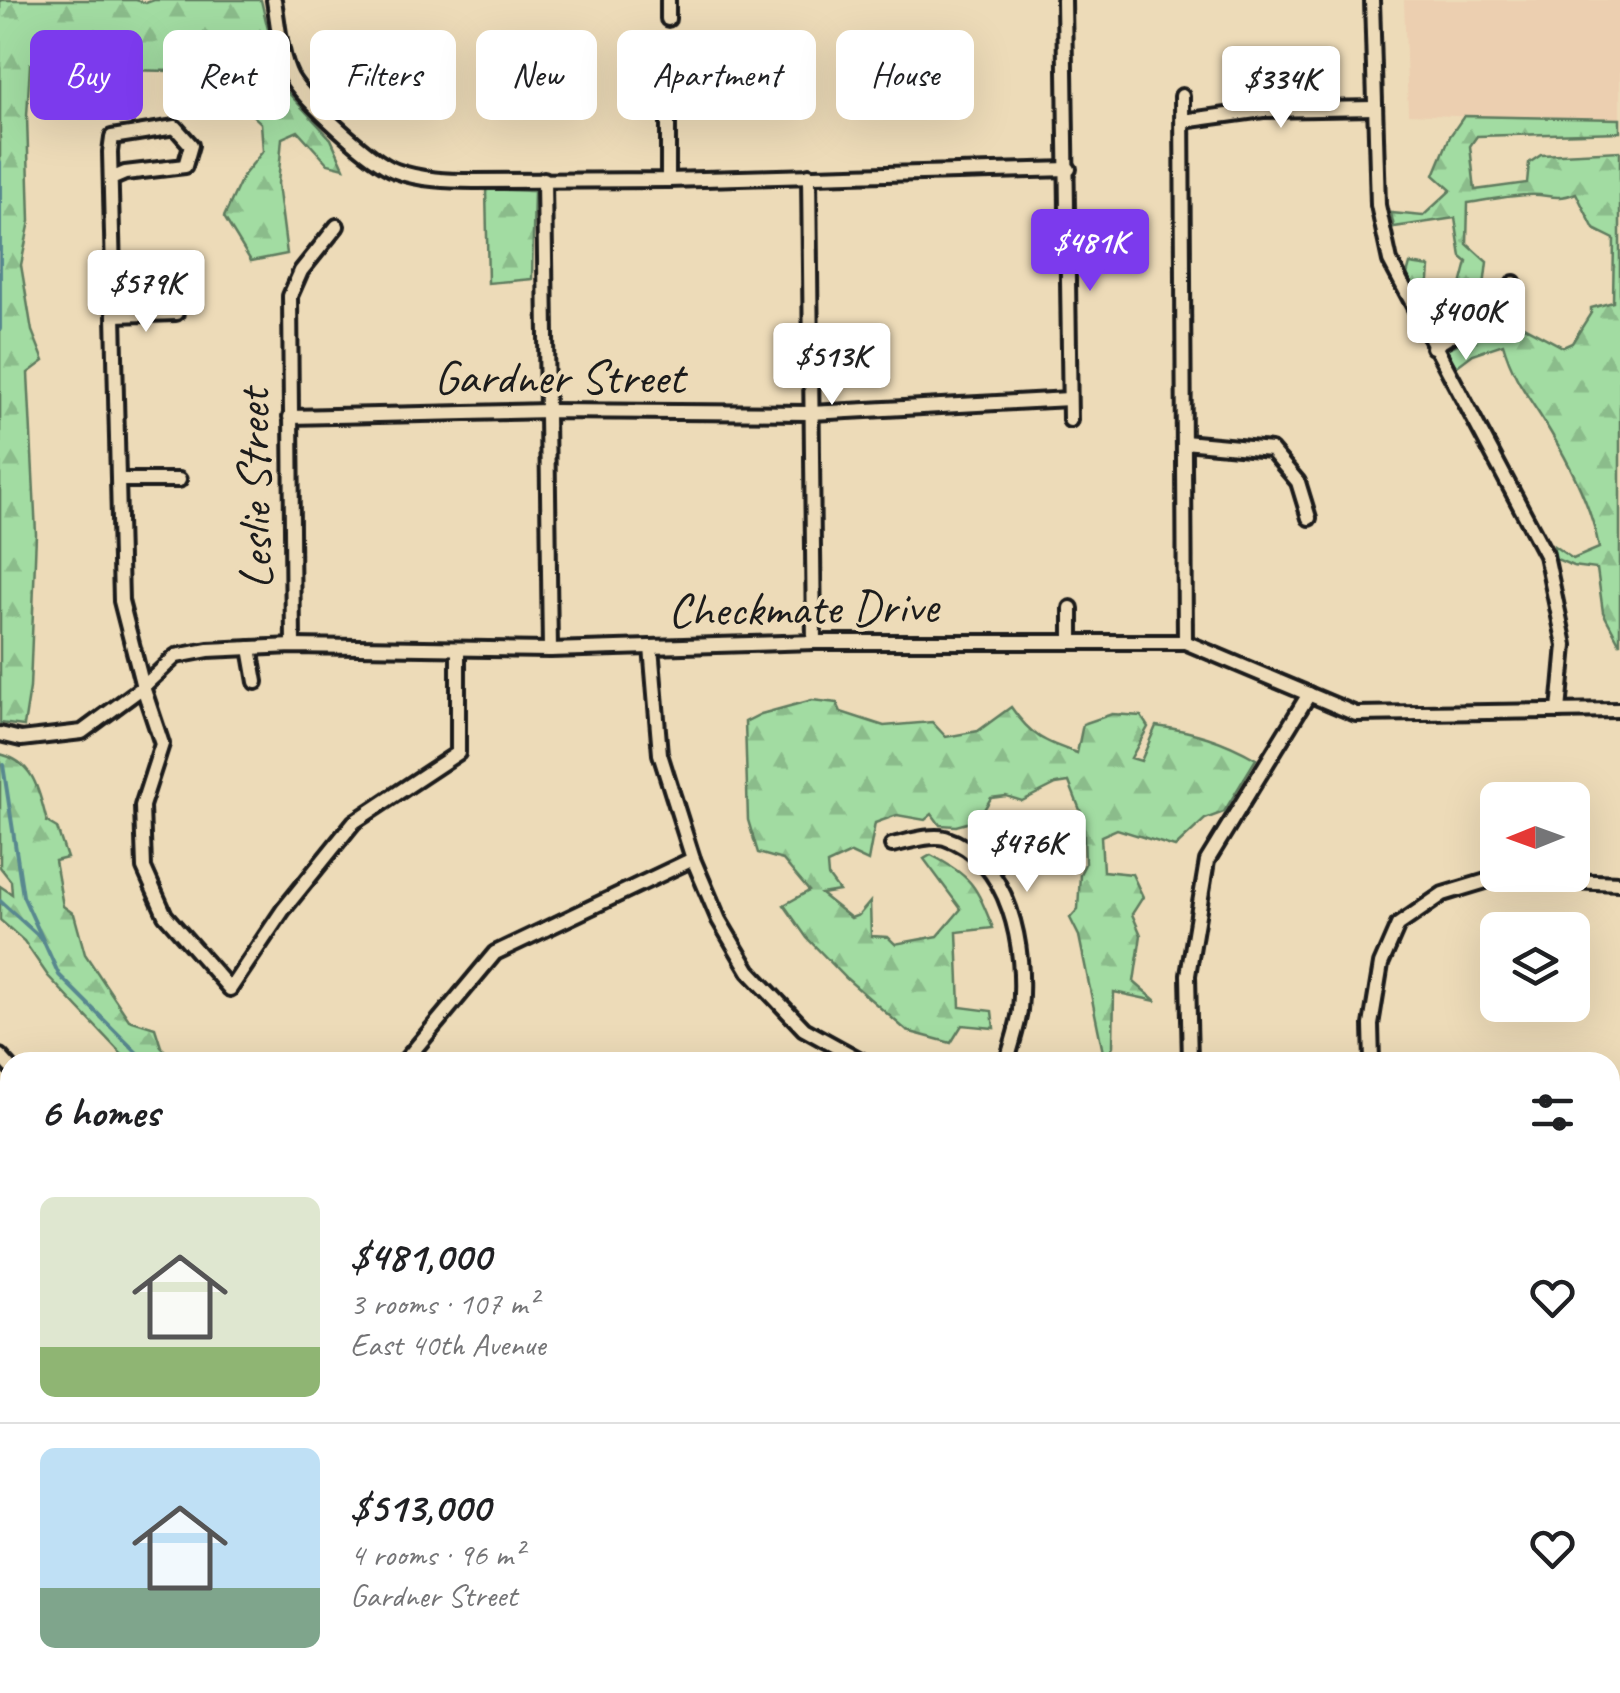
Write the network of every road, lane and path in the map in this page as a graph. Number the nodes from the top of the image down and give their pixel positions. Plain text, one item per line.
1 (274, 0) edge
2 (668, 0) edge
3 (1064, 0) edge
4 (1372, 0) edge
5 (668, 19) dead end
6 (1182, 96) dead end
7 (1375, 108) junction
8 (668, 120) edge
9 (1183, 121) junction
10 (1068, 170) junction
11 (809, 174) junction
12 (111, 179) junction
13 (544, 179) junction
14 (668, 180) junction
15 (337, 226) dead end
16 (1514, 283) dead end
17 (176, 313) dead end
18 (115, 315) junction
19 (1433, 347) junction
20 (1069, 399) junction
21 (548, 411) junction
22 (811, 413) junction
23 (290, 417) junction
24 (1070, 420) dead end
25 (1184, 442) junction
26 (118, 480) junction
27 (179, 480) dead end
28 (1309, 518) dead end
29 (1071, 608) dead end
30 (1071, 640) junction
31 (814, 642) junction
32 (1186, 642) junction
33 (293, 646) junction
34 (651, 647) junction
35 (250, 648) junction
36 (458, 649) junction
37 (550, 650) junction
38 (256, 682) dead end
39 (143, 688) junction
40 (1309, 694) junction
41 (1620, 710) edge
42 (1559, 711) junction
43 (0, 734) edge
44 (892, 845) dead end
45 (693, 859) junction
46 (1620, 883) edge
47 (412, 1052) edge
48 (846, 1052) edge
49 (1010, 1052) edge
50 (1190, 1052) edge
51 (1371, 1052) edge

1 - 13 street
2 - 5 street
3 - 10 street
4 - 7 street
6 - 9 street
7 - 9 street
7 - 19 street
8 - 14 street
9 - 25 street
10 - 11 street
10 - 20 street
11 - 14 street
11 - 22 street
12 - 12 street
12 - 18 street
13 - 14 street
13 - 21 street
15 - 23 street, Leslie Street
16 - 19 street
17 - 18 street
18 - 26 street
19 - 42 street
20 - 22 street, Gardner Street
20 - 24 street
21 - 22 street, Gardner Street
21 - 23 street, Gardner Street
21 - 37 street
22 - 31 street
23 - 33 street, Leslie Street
25 - 28 street
25 - 32 street
26 - 27 street
26 - 39 street
29 - 30 street
30 - 31 street, Checkmate Drive
30 - 32 street, Checkmate Drive
31 - 34 street, Checkmate Drive
32 - 40 street, Checkmate Drive
33 - 35 street, Checkmate Drive
33 - 36 street, Checkmate Drive
34 - 37 street, Checkmate Drive
34 - 45 street
35 - 38 street
35 - 39 street, Checkmate Drive
36 - 37 street, Checkmate Drive
36 - 39 street
39 - 43 street, Checkmate Drive
40 - 42 street, Checkmate Drive
40 - 50 street
41 - 42 street, Checkmate Drive
44 - 49 street
45 - 47 street
45 - 48 street
46 - 51 street

